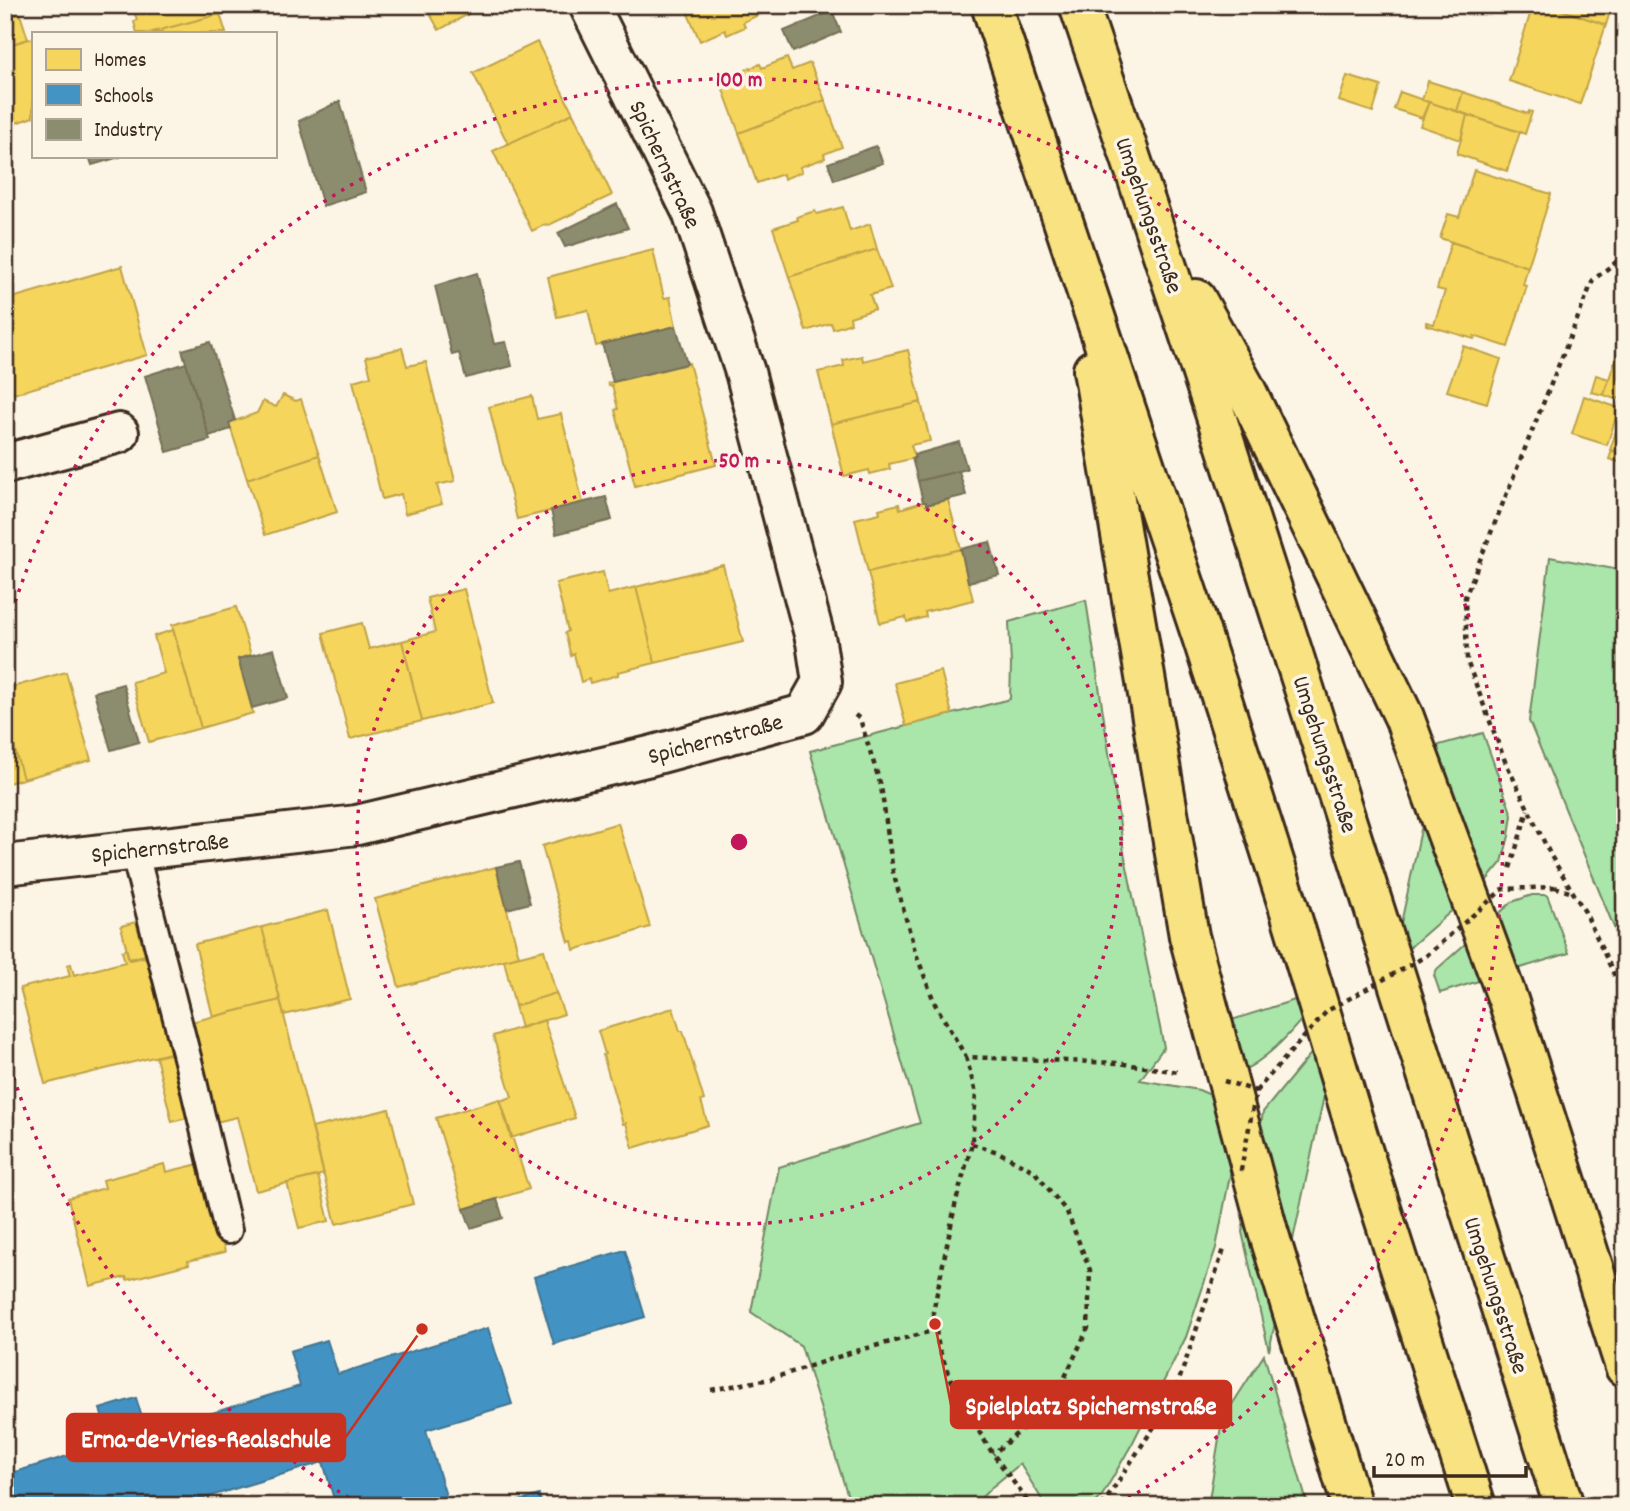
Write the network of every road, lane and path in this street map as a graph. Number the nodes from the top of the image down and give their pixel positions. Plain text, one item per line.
1 (589, 5) edge
2 (991, 5) edge
3 (1079, 5) edge
4 (1150, 214) junction
5 (1072, 244) junction
6 (1625, 255) edge
7 (118, 433) dead end
8 (5, 464) edge
9 (822, 682) junction
10 (1528, 809) junction
11 (134, 850) junction
12 (5, 864) edge
13 (1503, 889) junction
14 (1573, 893) junction
15 (1625, 998) edge
16 (966, 1057) junction
17 (1163, 1069) dead end
18 (1224, 1081) dead end
19 (1256, 1091) junction
20 (972, 1144) junction
21 (1240, 1175) dead end
22 (228, 1230) dead end
23 (1200, 1321) dead end
24 (936, 1330) junction
25 (1625, 1367) edge
26 (711, 1390) dead end
27 (993, 1454) junction
28 (1031, 1506) edge
29 (1102, 1506) edge
30 (1352, 1506) edge
31 (1476, 1506) edge
32 (1564, 1506) edge

1 - 9 street, Spichernstraße
2 - 5 highway
3 - 4 highway, Umgehungsstraße
4 - 25 highway
4 - 32 highway, Umgehungsstraße
5 - 30 highway
5 - 31 highway
6 - 10 path
7 - 8 street
9 - 11 street, Spichernstraße
9 - 16 path
10 - 13 path
10 - 14 path
11 - 12 street, Spichernstraße
11 - 22 lane
13 - 14 path, bridge
13 - 19 path, bridge
14 - 15 path
16 - 17 path
16 - 20 path
18 - 19 path, bridge
19 - 21 path, bridge
20 - 24 path
20 - 27 path
23 - 29 path
24 - 26 path
24 - 27 path
27 - 28 path

